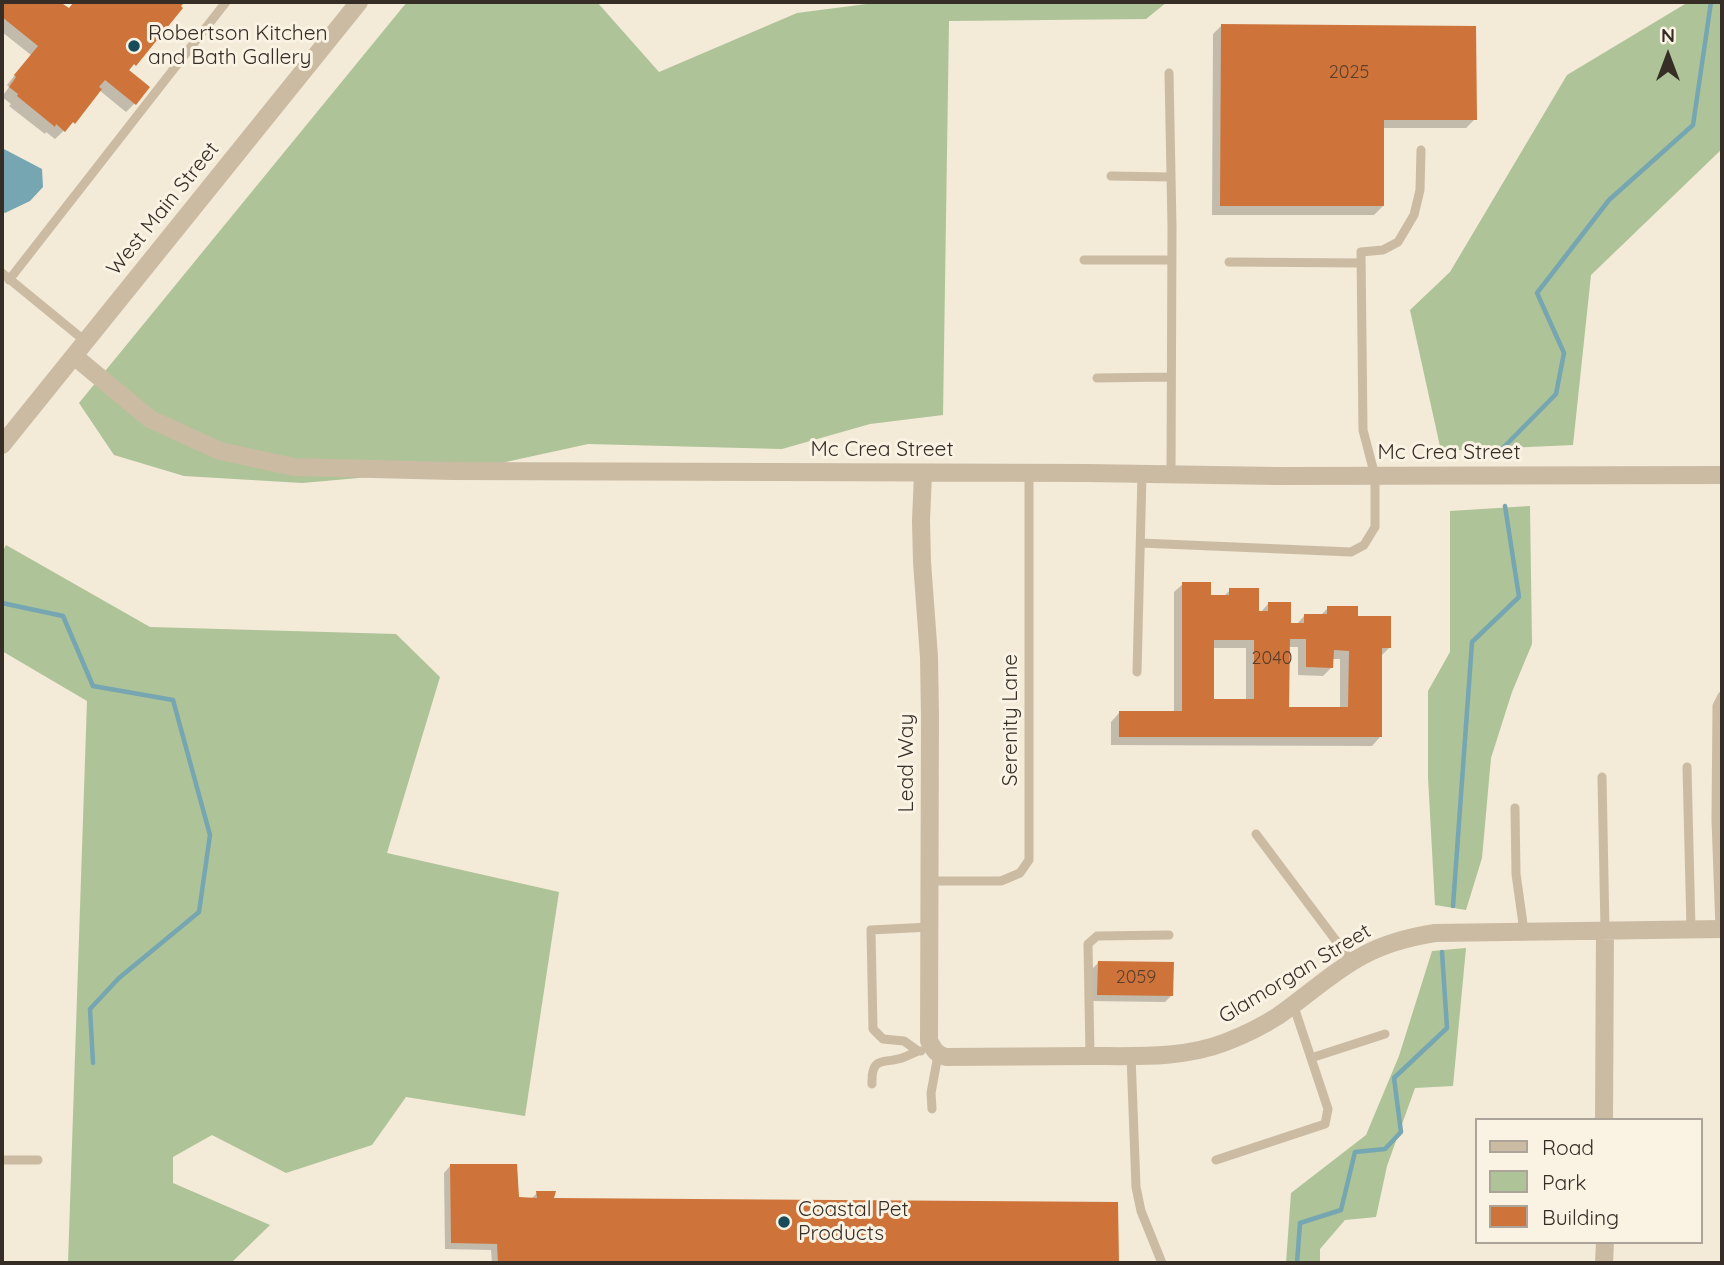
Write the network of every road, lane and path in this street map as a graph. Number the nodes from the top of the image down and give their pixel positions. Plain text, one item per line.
1 (226, 2) edge
2 (359, 2) edge
3 (1169, 73) dead end
4 (1421, 150) dead end
5 (1111, 176) dead end
6 (1171, 177) junction
7 (1084, 260) dead end
8 (1172, 260) junction
9 (1229, 262) dead end
10 (1361, 263) junction
11 (6, 276) edge
12 (85, 341) junction
13 (74, 356) junction
14 (1171, 377) junction
15 (1097, 378) dead end
16 (2, 445) edge
17 (923, 473) junction
18 (1029, 473) junction
19 (1142, 474) junction
20 (1171, 474) junction
21 (1722, 475) edge
22 (1375, 476) junction
23 (1141, 543) junction
24 (1137, 672) dead end
25 (1722, 696) edge
26 (1687, 767) dead end
27 (1602, 777) dead end
28 (1515, 808) dead end
29 (1256, 834) dead end
30 (1720, 877) edge
31 (930, 881) junction
32 (930, 927) junction
33 (1691, 929) junction
34 (1721, 929) edge
35 (1605, 930) junction
36 (1524, 931) junction
37 (1169, 935) dead end
38 (1352, 962) junction
39 (1293, 1004) junction
40 (1385, 1034) dead end
41 (930, 1052) junction
42 (1090, 1056) junction
43 (1131, 1056) junction
44 (1311, 1058) junction
45 (872, 1084) dead end
46 (932, 1109) dead end
47 (1604, 1118) edge
48 (2, 1160) edge
49 (38, 1160) dead end
50 (1216, 1160) dead end
51 (1605, 1244) edge
52 (1162, 1263) edge
53 (1604, 1263) edge

1 - 11 lane
2 - 12 street, West Main Street
3 - 6 lane
4 - 10 lane
5 - 6 lane
6 - 8 lane
7 - 8 lane
8 - 14 lane
9 - 10 lane
10 - 22 lane
11 - 12 lane
12 - 13 street, West Main Street
13 - 16 street, West Main Street
13 - 17 street, Mc Crea Street
14 - 15 lane
14 - 20 lane
17 - 18 street, Mc Crea Street
17 - 31 street, Lead Way
18 - 19 street, Mc Crea Street
18 - 31 lane, Serenity Lane
19 - 20 street, Mc Crea Street
19 - 23 lane
20 - 22 street, Mc Crea Street
21 - 22 street, Mc Crea Street
22 - 23 lane
23 - 24 lane
25 - 30 lane
26 - 33 lane
27 - 35 lane
28 - 36 lane
29 - 38 lane
30 - 34 lane
31 - 32 street, Lead Way
32 - 41 street, Lead Way
32 - 41 lane
33 - 34 street, Glamorgan Street
33 - 35 street, Glamorgan Street
35 - 36 street, Glamorgan Street
35 - 47 street
36 - 38 street, Glamorgan Street
37 - 42 lane
38 - 39 street, Glamorgan Street
39 - 43 street, Glamorgan Street
39 - 44 lane
40 - 44 lane
41 - 42 street, Glamorgan Street
41 - 45 lane
41 - 46 lane
42 - 43 street, Glamorgan Street
43 - 52 lane
44 - 50 lane
48 - 49 lane
51 - 53 street

